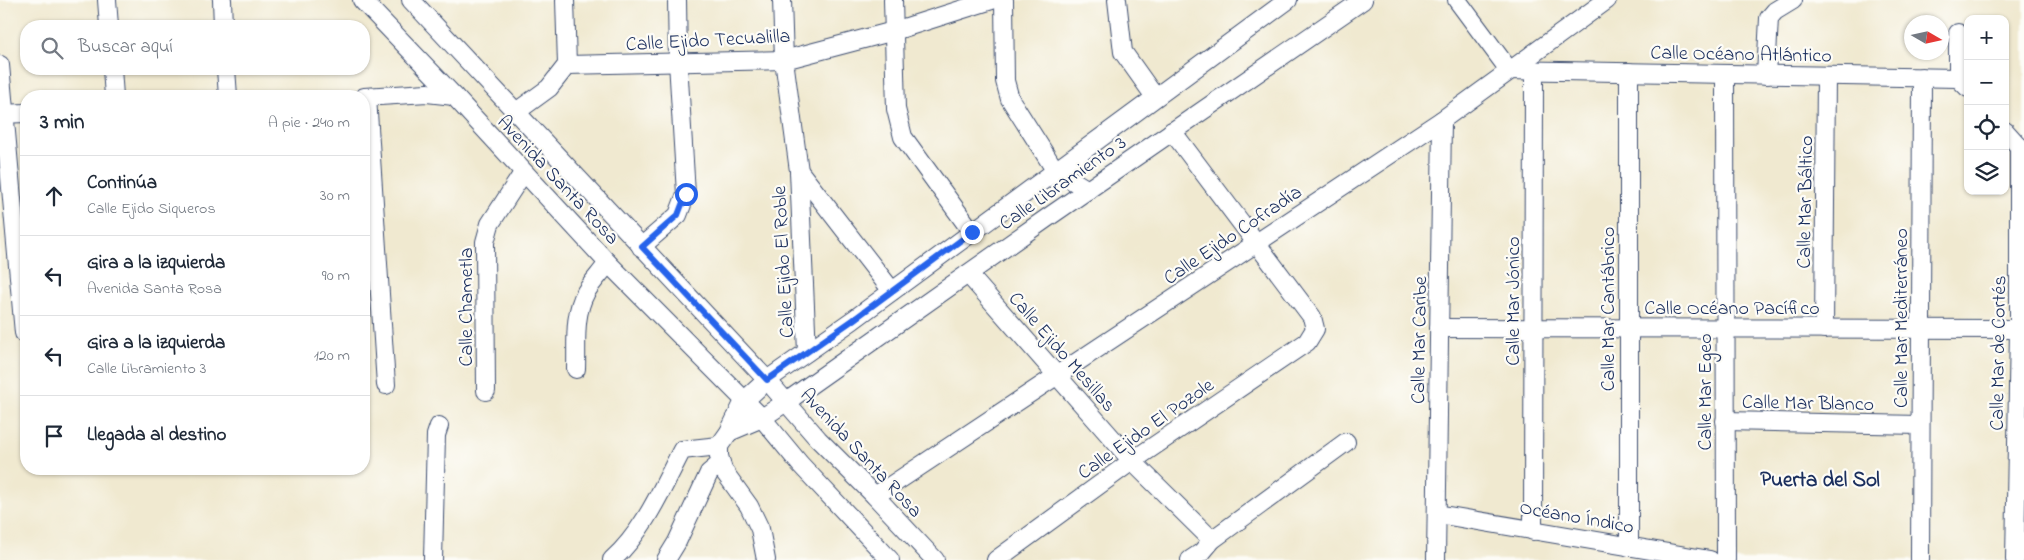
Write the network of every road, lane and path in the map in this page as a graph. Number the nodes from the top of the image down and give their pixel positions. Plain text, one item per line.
1 (107, 0) edge
2 (222, 0) edge
3 (362, 0) edge
4 (412, 0) edge
5 (565, 0) edge
6 (677, 0) edge
7 (782, 0) edge
8 (893, 0) edge
9 (992, 0) edge
10 (1004, 0) edge
11 (1116, 0) edge
12 (1288, 0) edge
13 (1364, 0) edge
14 (1457, 0) edge
15 (1607, 0) edge
16 (1794, 0) edge
17 (109, 20) edge
18 (223, 20) edge
19 (894, 31) junction
20 (1958, 33) dead end
21 (784, 60) junction
22 (678, 62) junction
23 (0, 65) edge
24 (567, 65) junction
25 (1509, 70) junction
26 (1534, 71) junction
27 (1629, 72) junction
28 (1725, 74) junction
29 (112, 75) edge
30 (226, 75) edge
31 (1766, 75) junction
32 (1826, 76) junction
33 (1922, 77) junction
34 (1963, 83) edge
35 (114, 90) edge
36 (228, 90) edge
37 (454, 96) junction
38 (370, 97) edge
39 (1155, 97) junction
40 (516, 112) junction
41 (20, 113) edge
42 (2, 114) edge
43 (1442, 120) junction
44 (1172, 131) junction
45 (2009, 135) edge
46 (2022, 149) edge
47 (370, 166) edge
48 (1055, 170) junction
49 (799, 171) junction
50 (523, 173) junction
51 (1088, 190) junction
52 (972, 232) junction
53 (1256, 244) junction
54 (642, 247) junction
55 (608, 264) junction
56 (968, 274) junction
57 (892, 291) junction
58 (20, 293) edge
59 (1439, 328) junction
60 (1533, 328) junction
61 (1628, 328) junction
62 (1725, 328) junction
63 (1824, 329) junction
64 (1921, 329) junction
65 (2022, 329) edge
66 (808, 352) junction
67 (576, 370) dead end
68 (1056, 377) junction
69 (767, 380) junction
70 (386, 386) dead end
71 (486, 391) dead end
72 (744, 401) junction
73 (786, 402) junction
74 (762, 418) junction
75 (1725, 421) junction
76 (1920, 425) junction
77 (439, 426) dead end
78 (1346, 442) dead end
79 (723, 447) junction
80 (1132, 461) junction
81 (875, 496) junction
82 (1437, 514) junction
83 (1533, 530) junction
84 (1212, 540) junction
85 (1629, 547) junction
86 (433, 560) edge
87 (612, 560) edge
88 (666, 560) edge
89 (766, 560) edge
90 (890, 560) edge
91 (935, 560) edge
92 (996, 560) edge
93 (1190, 560) edge
94 (1436, 560) edge
95 (1710, 560) edge
96 (1726, 560) edge
97 (1920, 560) edge
98 (2015, 560) edge

1 - 17 street
2 - 18 street
3 - 37 street, Avenida Santa Rosa
4 - 40 street, Avenida Santa Rosa
5 - 24 street
6 - 22 street
7 - 21 street, Calle Ejido El Roble
8 - 19 street
9 - 19 street, Calle Ejido Tecualilla
10 - 48 street
11 - 39 street
12 - 39 street, Calle Libramiento 3
13 - 44 street, Calle Libramiento 3
14 - 25 street
15 - 25 street, Calle Ejido Cofradía
16 - 31 street
19 - 21 street, Calle Ejido Tecualilla
19 - 52 street
20 - 34 street
21 - 22 street, Calle Ejido Tecualilla
21 - 49 street, Calle Ejido El Roble
22 - 24 street, Calle Ejido Tecualilla
22 - 54 street
23 - 42 street
24 - 40 street
25 - 26 street, Calle Océano Atlántico
25 - 43 street, Calle Ejido Cofradía
26 - 27 street, Calle Océano Atlántico
26 - 60 street, Calle Mar Jónico
27 - 28 street, Calle Océano Atlántico
27 - 61 street, Calle Mar Cantábrico
28 - 31 street, Calle Océano Atlántico
28 - 62 street, Calle Mar Egeo
29 - 35 street
30 - 36 street
31 - 32 street, Calle Océano Atlántico
32 - 33 street, Calle Océano Atlántico
32 - 63 street, Calle Mar Báltico
33 - 34 street, Calle Océano Atlántico
33 - 64 street, Calle Mar Mediterráneo
37 - 38 street
37 - 50 street, Avenida Santa Rosa
39 - 48 street, Calle Libramiento 3
40 - 54 street, Avenida Santa Rosa
41 - 42 street
42 - 58 street
43 - 53 street, Calle Ejido Cofradía
43 - 59 street, Calle Mar Caribe
44 - 51 street, Calle Libramiento 3
44 - 53 street
45 - 46 street
46 - 65 street, Calle Mar de Cortés
47 - 70 street
48 - 51 street
48 - 52 street, Calle Libramiento 3
49 - 57 street, Calle Ejido El Roble
49 - 66 street, Calle Ejido El Roble
50 - 55 street, Avenida Santa Rosa
50 - 71 street, Calle Chametla
51 - 56 street, Calle Libramiento 3
52 - 57 street, Calle Libramiento 3
53 - 68 street, Calle Ejido Cofradía
53 - 80 street, Calle Ejido El Pozole
54 - 69 street, Avenida Santa Rosa
55 - 67 street
55 - 72 street, Avenida Santa Rosa
56 - 68 street, Calle Ejido Mesillas
56 - 73 street, Calle Libramiento 3
57 - 66 street, Calle Libramiento 3
59 - 60 street, Calle Océano Pacífico
59 - 82 street, Calle Mar Caribe
60 - 61 street, Calle Océano Pacífico
60 - 83 street, Calle Mar Jónico
61 - 62 street, Calle Océano Pacífico
61 - 85 street, Calle Mar Cantábrico
62 - 63 street, Calle Océano Pacífico
62 - 75 street, Calle Mar Egeo
63 - 64 street, Calle Océano Pacífico
64 - 65 street, Calle Océano Pacífico
64 - 76 street, Calle Mar Mediterráneo
65 - 98 street, Calle Mar de Cortés
66 - 69 street, Calle Libramiento 3
68 - 80 street, Calle Ejido Mesillas
68 - 81 street, Calle Ejido Cofradía
69 - 72 street, Calle Libramiento 3
69 - 73 street, Avenida Santa Rosa
72 - 74 street, Avenida Santa Rosa
72 - 79 street
73 - 74 street, Calle Libramiento 3
73 - 81 street, Avenida Santa Rosa
74 - 79 street, Calle Libramiento 3
74 - 90 street, Avenida Santa Rosa
75 - 76 street, Calle Mar Blanco
75 - 96 street, Calle Mar Egeo
76 - 97 street, Calle Mar Mediterráneo
77 - 86 street
78 - 84 street
79 - 87 street
79 - 88 street
79 - 89 street
80 - 84 street, Calle Ejido Mesillas
80 - 92 street, Calle Ejido El Pozole
81 - 91 street, Avenida Santa Rosa
82 - 83 street, Océano Índico
82 - 94 street, Calle Mar Caribe
83 - 85 street, Océano Índico
84 - 93 street
85 - 95 street, Océano Índico

